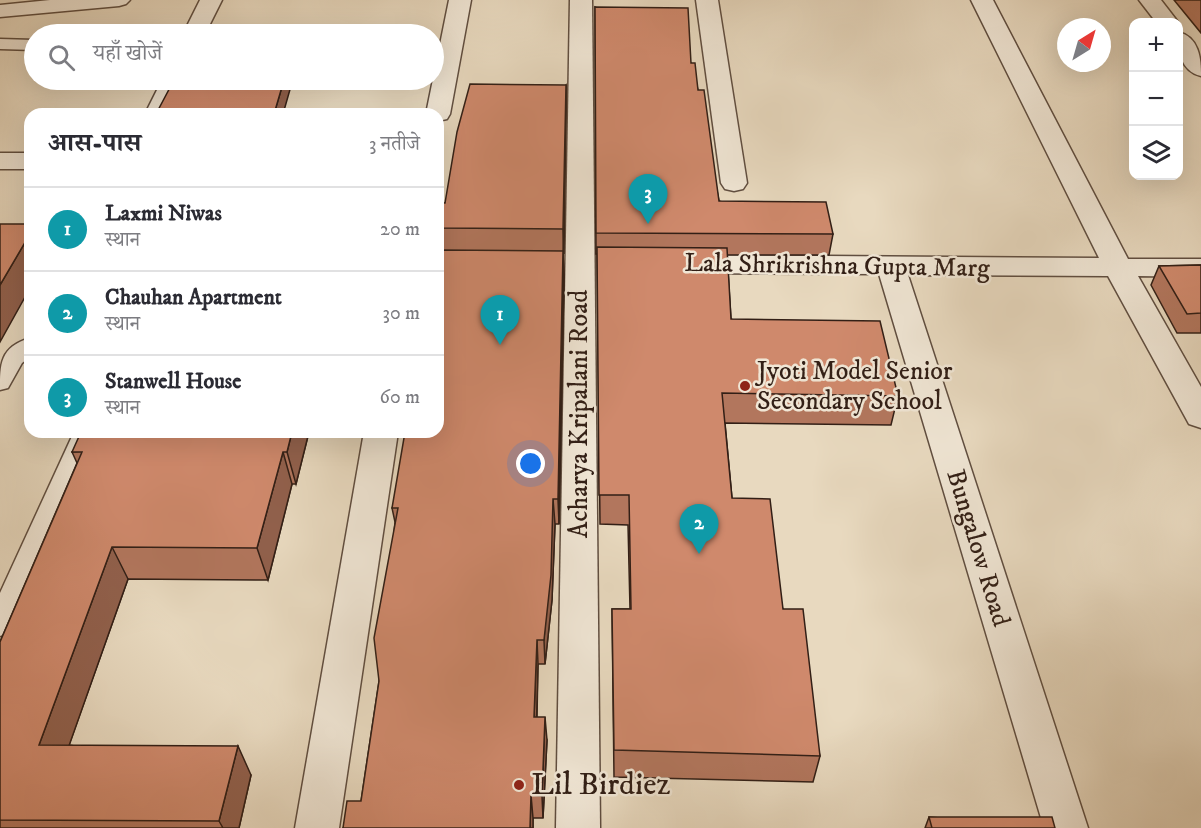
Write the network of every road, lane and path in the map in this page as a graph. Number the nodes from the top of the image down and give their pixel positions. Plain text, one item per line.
1 (119, 0) edge
2 (211, 0) edge
3 (460, 0) edge
4 (581, 0) edge
5 (707, 0) edge
6 (982, 0) edge
7 (1150, 0) edge
8 (0, 11) edge
9 (1164, 18) edge
10 (199, 24) edge
11 (0, 44) edge
12 (1183, 44) edge
13 (24, 50) edge
14 (24, 54) edge
15 (0, 59) edge
16 (1201, 69) edge
17 (444, 83) edge
18 (168, 90) edge
19 (443, 90) edge
20 (160, 108) edge
21 (439, 108) edge
22 (0, 161) edge
23 (24, 161) edge
24 (734, 183) dead end
25 (651, 264) edge
26 (891, 267) junction
27 (1201, 268) edge
28 (1119, 269) junction
29 (24, 350) edge
30 (0, 382) edge
31 (1201, 416) edge
32 (83, 438) edge
33 (380, 438) edge
34 (0, 624) edge
35 (317, 828) edge
36 (578, 828) edge
37 (1066, 828) edge

1 - 8 street
2 - 10 street
3 - 17 street
4 - 36 street, Acharya Kripalani Road
5 - 24 street
6 - 28 street
7 - 9 street
11 - 13 lane
12 - 16 street
14 - 15 lane
18 - 20 street
19 - 21 street
22 - 23 street
25 - 26 street, Lala Shrikrishna Gupta Marg
26 - 28 street, Lala Shrikrishna Gupta Marg
26 - 37 street, Bungalow Road
27 - 28 street, Lala Shrikrishna Gupta Marg
28 - 31 street
29 - 30 lane
32 - 34 lane
33 - 35 street

